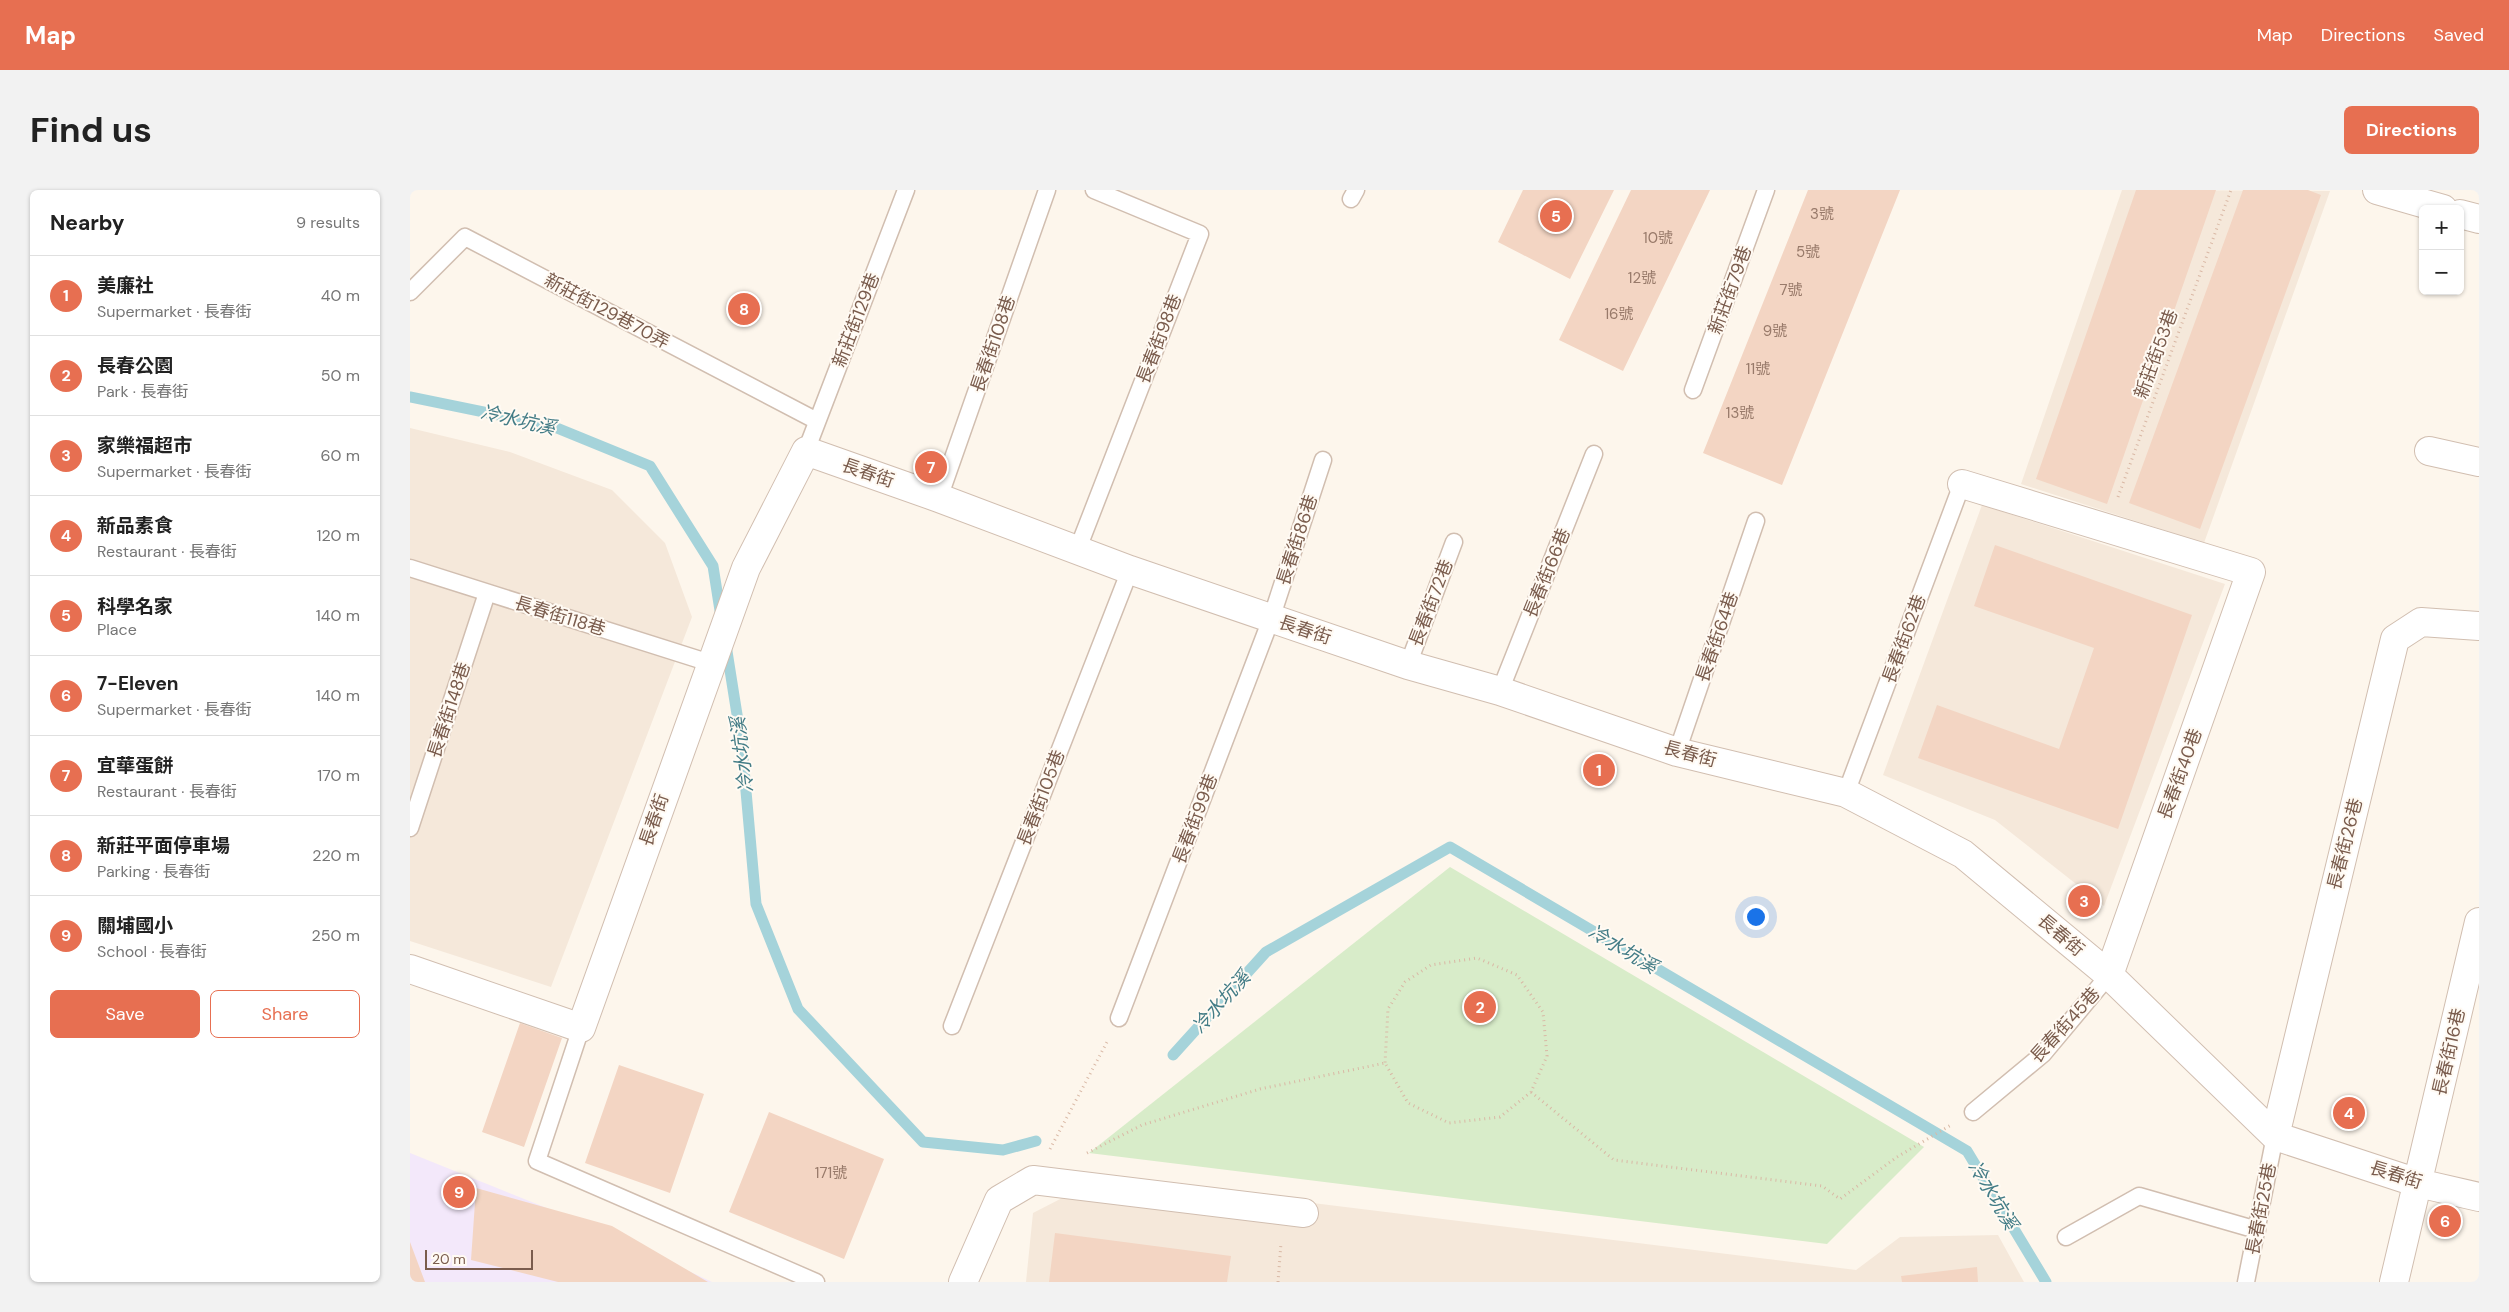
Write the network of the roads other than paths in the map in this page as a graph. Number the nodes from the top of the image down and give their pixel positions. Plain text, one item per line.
1 (906, 190) edge
2 (1047, 190) edge
3 (1094, 190) edge
4 (1766, 190) edge
5 (2377, 190) edge
6 (2429, 205) edge
7 (2464, 215) edge
8 (2479, 219) edge
9 (410, 292) edge
10 (1693, 390) dead end
11 (817, 421) junction
12 (806, 451) junction
13 (2429, 452) dead end
14 (1594, 454) dead end
15 (1322, 460) dead end
16 (2479, 462) edge
17 (1962, 484) joint
18 (939, 498) junction
19 (1756, 521) dead end
20 (1454, 542) dead end
21 (1077, 551) junction
22 (410, 568) edge
23 (1130, 570) junction
24 (488, 593) junction
25 (1271, 619) junction
26 (2479, 626) edge
27 (710, 663) junction
28 (1408, 665) junction
29 (1500, 691) junction
30 (1677, 752) junction
31 (1846, 793) junction
32 (410, 828) edge
33 (2479, 922) edge
34 (410, 969) edge
35 (2109, 975) junction
36 (1119, 1018) road end
37 (952, 1026) dead end
38 (581, 1028) junction
39 (1974, 1112) road end
40 (2275, 1136) junction
41 (2418, 1183) junction
42 (2479, 1197) edge
43 (1294, 1211) road end
44 (2258, 1230) junction
45 (2066, 1237) dead end
46 (816, 1282) edge
47 (963, 1282) edge
48 (2246, 1282) edge
49 (2394, 1282) edge

1 - 11 lane, 新莊街129巷
2 - 18 lane, 長春街108巷
3 - 21 lane, 長春街98巷
4 - 10 lane, 新莊街79巷
5 - 6 street
7 - 8 street
9 - 11 lane, 新莊街129巷70弄
11 - 12 lane, 新莊街129巷
12 - 18 street, 長春街
12 - 27 street, 長春街
13 - 16 street
14 - 29 lane, 長春街66巷
15 - 25 lane, 長春街86巷
17 - 31 lane, 長春街62巷
17 - 35 street, 長春街40巷
18 - 21 street, 長春街
19 - 30 lane, 長春街64巷
20 - 28 lane, 長春街72巷
21 - 23 street, 長春街
22 - 24 lane, 長春街118巷
23 - 25 street, 長春街
23 - 37 lane, 長春街105巷
24 - 27 lane, 長春街118巷
24 - 32 lane, 長春街148巷
25 - 28 street, 長春街
25 - 36 lane, 長春街99巷
26 - 40 street, 長春街26巷
27 - 38 street, 長春街
28 - 29 street, 長春街
29 - 30 street, 長春街
30 - 31 street, 長春街
31 - 35 street, 長春街
33 - 41 street, 長春街16巷
34 - 38 street
35 - 39 lane, 長春街45巷
35 - 40 street, 長春街
38 - 46 lane
40 - 41 street, 長春街
40 - 44 lane, 長春街25巷
41 - 42 street, 長春街
41 - 49 street, 長春街16巷
43 - 47 street
44 - 45 lane
44 - 48 lane, 長春街25巷

